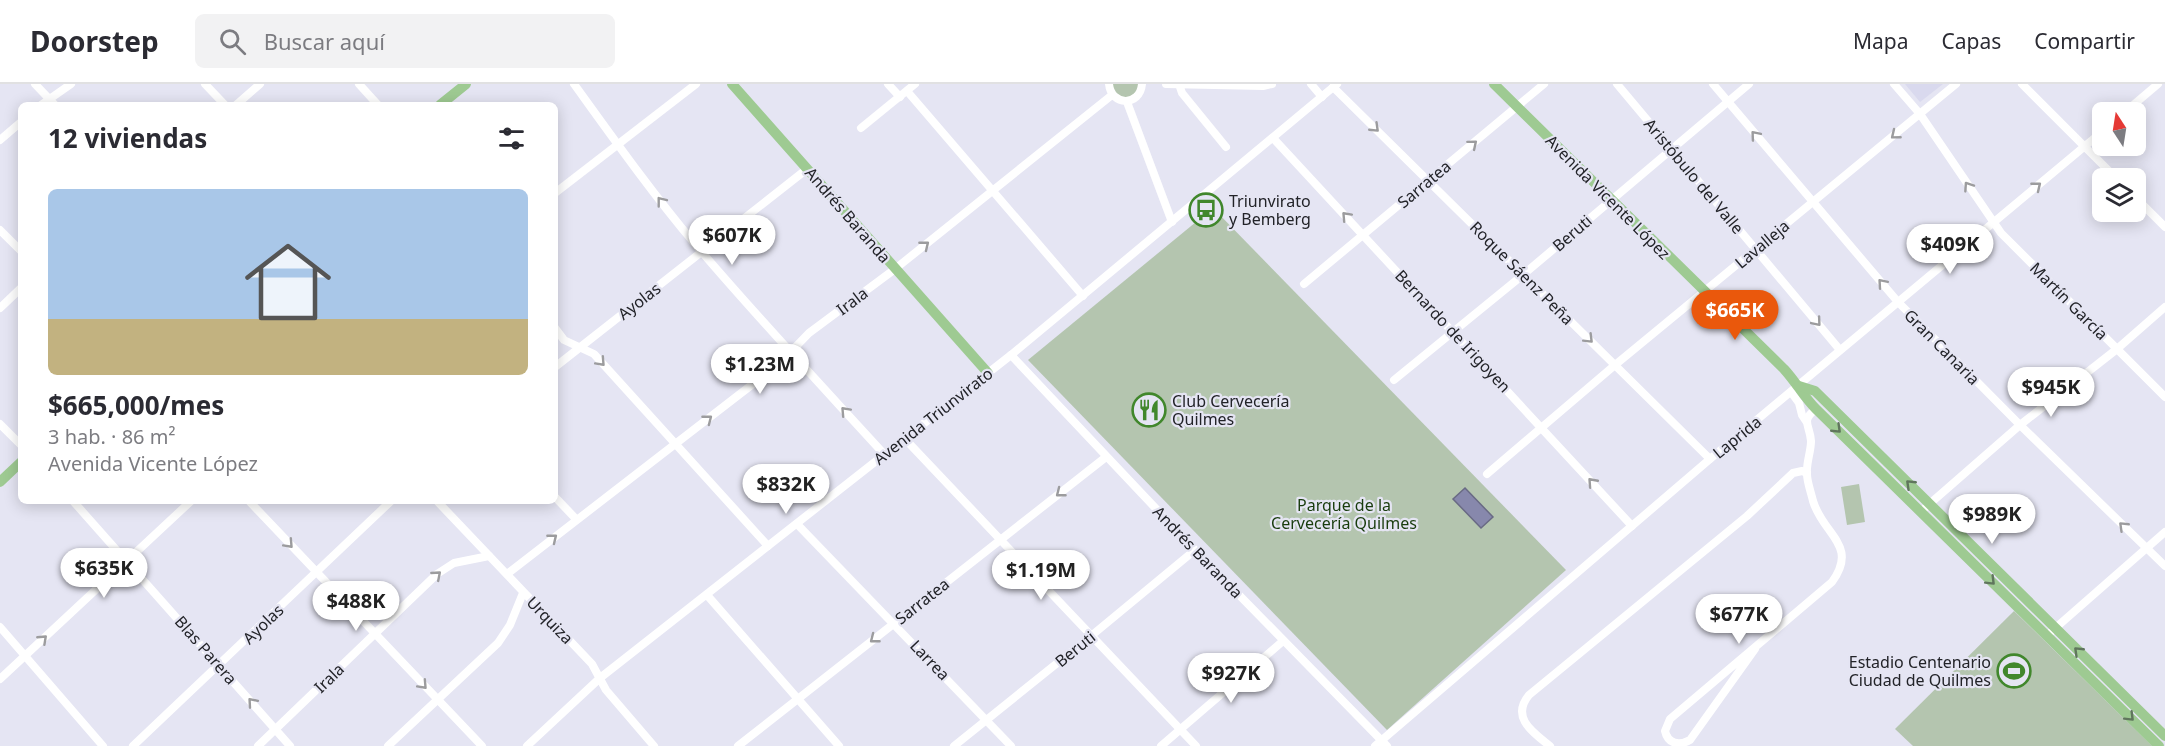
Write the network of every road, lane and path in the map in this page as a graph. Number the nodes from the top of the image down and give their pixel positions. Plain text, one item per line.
1 (35, 84) edge
2 (71, 84) edge
3 (205, 84) edge
4 (260, 84) edge
5 (360, 84) edge
6 (466, 84) edge
7 (574, 84) edge
8 (696, 84) edge
9 (732, 84) edge
10 (888, 84) edge
11 (915, 84) edge
12 (1109, 84) edge
13 (1142, 84) edge
14 (1166, 84) edge
15 (1179, 84) edge
16 (1272, 84) edge
17 (1311, 84) edge
18 (1494, 84) edge
19 (1544, 84) edge
20 (1617, 84) edge
21 (1713, 84) edge
22 (1749, 84) edge
23 (1894, 84) edge
24 (1956, 84) edge
25 (2022, 84) edge
26 (2158, 84) edge
27 (1335, 86) edge
28 (903, 94) junction
29 (1112, 95) junction
30 (1322, 97) junction
31 (53, 102) edge
32 (222, 102) edge
33 (239, 102) edge
34 (375, 102) edge
35 (444, 102) edge
36 (1127, 102) junction
37 (1728, 102) junction
38 (2137, 102) edge
39 (1517, 107) junction
40 (1920, 114) junction
41 (18, 125) edge
42 (861, 128) dead end
43 (1273, 138) junction
44 (0, 140) edge
45 (2092, 140) edge
46 (617, 144) junction
47 (1226, 147) dead end
48 (2084, 147) junction
49 (1671, 149) junction
50 (2106, 168) edge
51 (807, 169) junction
52 (1429, 180) junction
53 (558, 191) edge
54 (991, 191) junction
55 (1611, 199) junction
56 (1813, 202) junction
57 (2146, 208) edge
58 (1172, 222) junction
59 (1993, 222) junction
60 (2165, 227) edge
61 (0, 230) edge
62 (1364, 235) junction
63 (18, 248) edge
64 (1756, 250) junction
65 (702, 252) junction
66 (895, 269) junction
67 (1524, 274) junction
68 (1304, 284) dead end
69 (18, 291) edge
70 (1705, 292) junction
71 (1083, 296) junction
72 (1898, 302) junction
73 (0, 308) edge
74 (2165, 308) edge
75 (558, 332) edge
76 (1454, 332) junction
77 (581, 346) junction
78 (2116, 349) junction
79 (1840, 350) junction
80 (790, 352) junction
81 (1011, 355) junction
82 (558, 365) edge
83 (1615, 365) junction
84 (988, 373) junction
85 (1395, 380) dead end
86 (1795, 389) junction
87 (2165, 397) edge
88 (1816, 409) junction
89 (1806, 421) junction
90 (0, 424) edge
91 (2020, 425) junction
92 (1542, 426) junction
93 (905, 439) junction
94 (18, 442) edge
95 (676, 444) junction
96 (884, 454) junction
97 (1107, 458) junction
98 (1710, 459) junction
99 (18, 465) edge
100 (1807, 473) junction
101 (1487, 474) dead end
102 (0, 482) edge
103 (558, 500) edge
104 (76, 504) edge
105 (187, 504) edge
106 (252, 504) edge
107 (388, 504) edge
108 (440, 504) edge
109 (1926, 507) junction
110 (576, 519) junction
111 (797, 524) junction
112 (1632, 526) junction
113 (2165, 532) edge
114 (1001, 539) junction
115 (768, 546) junction
116 (2146, 548) junction
117 (1195, 550) junction
118 (489, 556) junction
119 (126, 560) junction
120 (2165, 566) edge
121 (316, 573) junction
122 (507, 574) junction
123 (523, 593) junction
124 (706, 595) junction
125 (894, 623) junction
126 (0, 627) edge
127 (2051, 632) junction
128 (376, 633) junction
129 (1091, 636) junction
130 (1283, 641) junction
131 (1755, 649) junction
132 (25, 656) junction
133 (220, 665) junction
134 (600, 678) junction
135 (0, 679) edge
136 (437, 699) junction
137 (798, 699) junction
138 (987, 720) junction
139 (276, 730) junction
140 (1180, 730) junction
141 (2165, 736) edge
142 (1381, 744) edge
143 (103, 746) edge
144 (133, 746) edge
145 (258, 746) edge
146 (290, 746) edge
147 (388, 746) edge
148 (482, 746) edge
149 (527, 746) edge
150 (654, 746) edge
151 (738, 746) edge
152 (839, 746) edge
153 (954, 746) edge
154 (1011, 746) edge
155 (1161, 746) edge
156 (1196, 746) edge
157 (1550, 746) edge
158 (2159, 746) edge

1 - 31 street
2 - 31 street
3 - 32 street
4 - 33 street
5 - 34 street
6 - 35 main road
7 - 46 street
8 - 46 street
9 - 51 main road, Andrés Baranda
10 - 28 street
11 - 28 street
12 - 29 street
13 - 36 street
14 - 15 street
15 - 16 street
15 - 47 street
17 - 30 street
18 - 39 main road, Avenida Vicente López
19 - 39 street, Sarratea
20 - 49 street, Aristóbulo del Valle
21 - 37 street, Gran Canaria
22 - 37 street, Beruti
23 - 40 street, Martín García
24 - 40 street, Lavalleja
25 - 48 street
26 - 38 street
27 - 30 street, Avenida Triunvirato
27 -> 52 street, Roque Sáenz Peña
28 - 42 street
28 - 54 street
29 - 36 street
29 - 54 street, Irala
30 - 43 street, Avenida Triunvirato
36 - 58 street
37 - 49 street, Beruti
56 -> 37 street, Gran Canaria
52 -> 39 street, Sarratea
39 - 55 main road, Avenida Vicente López
40 -> 56 street, Lavalleja
59 -> 40 street, Martín García
41 - 44 street
43 - 58 street, Avenida Triunvirato
62 -> 43 street, Bernardo de Irigoyen
45 - 48 street, Laprida
46 - 53 street
65 -> 46 street
48 - 50 street
59 -> 48 street, Laprida
49 - 55 street, Beruti
49 - 64 street, Aristóbulo del Valle
51 - 65 street, Ayolas
51 - 66 main road, Andrés Baranda
52 - 62 street, Sarratea
52 - 67 street, Roque Sáenz Peña
66 -> 54 street, Irala
54 - 71 street
55 - 67 street, Beruti
55 - 70 main road, Avenida Vicente López
56 - 64 street, Lavalleja
72 -> 56 street, Gran Canaria
57 - 60 street
58 - 71 street, Avenida Triunvirato
59 - 72 street, Laprida
59 - 78 street, Martín García
61 - 63 street
62 - 68 street, Sarratea
62 - 76 street, Bernardo de Irigoyen
64 - 70 street, Lavalleja
64 -> 79 street, Aristóbulo del Valle
65 - 77 street, Ayolas
65 - 80 street
66 - 80 street, Irala
66 - 84 main road, Andrés Baranda
67 - 76 street, Beruti
67 -> 83 street, Roque Sáenz Peña
69 - 73 street
70 - 83 street, Lavalleja
70 - 86 main road, Avenida Vicente López
71 - 81 street, Avenida Triunvirato
72 - 79 street, Laprida
72 - 91 street, Gran Canaria
74 - 78 street
75 - 77 street
76 - 85 street, Beruti
76 - 92 street, Bernardo de Irigoyen
77 - 82 street, Ayolas
77 -> 95 street
78 - 87 street, Martín García
78 - 91 street
79 - 86 street, Laprida
95 -> 80 street, Irala
96 -> 80 street
81 - 84 street, Avenida Triunvirato
81 - 97 street, Andrés Baranda
83 - 92 street, Lavalleja
83 - 98 street, Roque Sáenz Peña
84 - 93 street, Avenida Triunvirato
86 - 88 main road
86 - 89 street
86 - 98 street, Laprida
109 -> 86 main road
88 - 89 street
88 -> 109 main road
89 - 100 street
90 - 94 street
91 - 109 street
116 -> 91 street, Gran Canaria
92 - 101 street, Lavalleja
112 -> 92 street, Bernardo de Irigoyen
93 - 96 street, Avenida Triunvirato
93 - 114 street
95 - 110 street, Irala
95 - 115 street
96 - 111 street, Avenida Triunvirato
97 -> 114 street, Sarratea
97 - 117 street, Andrés Baranda
98 - 112 street, Laprida
99 - 102 main road
100 - 131 street
100 - 157 street
103 - 110 street
104 - 119 street, Blas Parera
105 - 119 street
106 -> 121 street
107 - 121 street, Ayolas
108 - 118 street, Urquiza
109 - 127 main road
122 -> 110 street, Irala
111 - 115 street, Avenida Triunvirato
111 - 125 street, Larrea
112 - 142 street, Laprida
113 - 116 street
114 - 125 street, Sarratea
114 - 129 street
115 - 124 street, Avenida Triunvirato
116 - 120 street, Gran Canaria
116 - 127 street
117 - 129 street, Beruti
117 - 130 street, Andrés Baranda
118 - 122 street, Urquiza
128 -> 118 street, Irala
132 -> 119 street
119 - 133 street, Blas Parera
121 - 128 street
121 - 133 street, Ayolas
122 - 123 street, Urquiza
123 - 134 street, Urquiza
123 - 136 street
124 - 134 street, Avenida Triunvirato
124 - 137 street
125 -> 137 street, Sarratea
125 - 138 street, Larrea
126 - 132 street
141 -> 127 main road
127 -> 158 main road
128 -> 136 street
128 - 139 street, Irala
129 - 138 street, Beruti
129 - 140 street
130 - 140 street
130 - 142 street, Andrés Baranda
131 - 131 street
132 - 135 street
132 - 143 street
139 -> 133 street, Blas Parera
133 - 144 street, Ayolas
134 - 149 street, Avenida Triunvirato
134 - 150 street, Urquiza
136 - 147 street
136 - 148 street
137 - 151 street, Sarratea
137 - 152 street
138 - 153 street, Beruti
138 - 154 street, Larrea
139 - 145 street, Irala
139 - 146 street, Blas Parera
140 - 155 street
140 - 156 street

